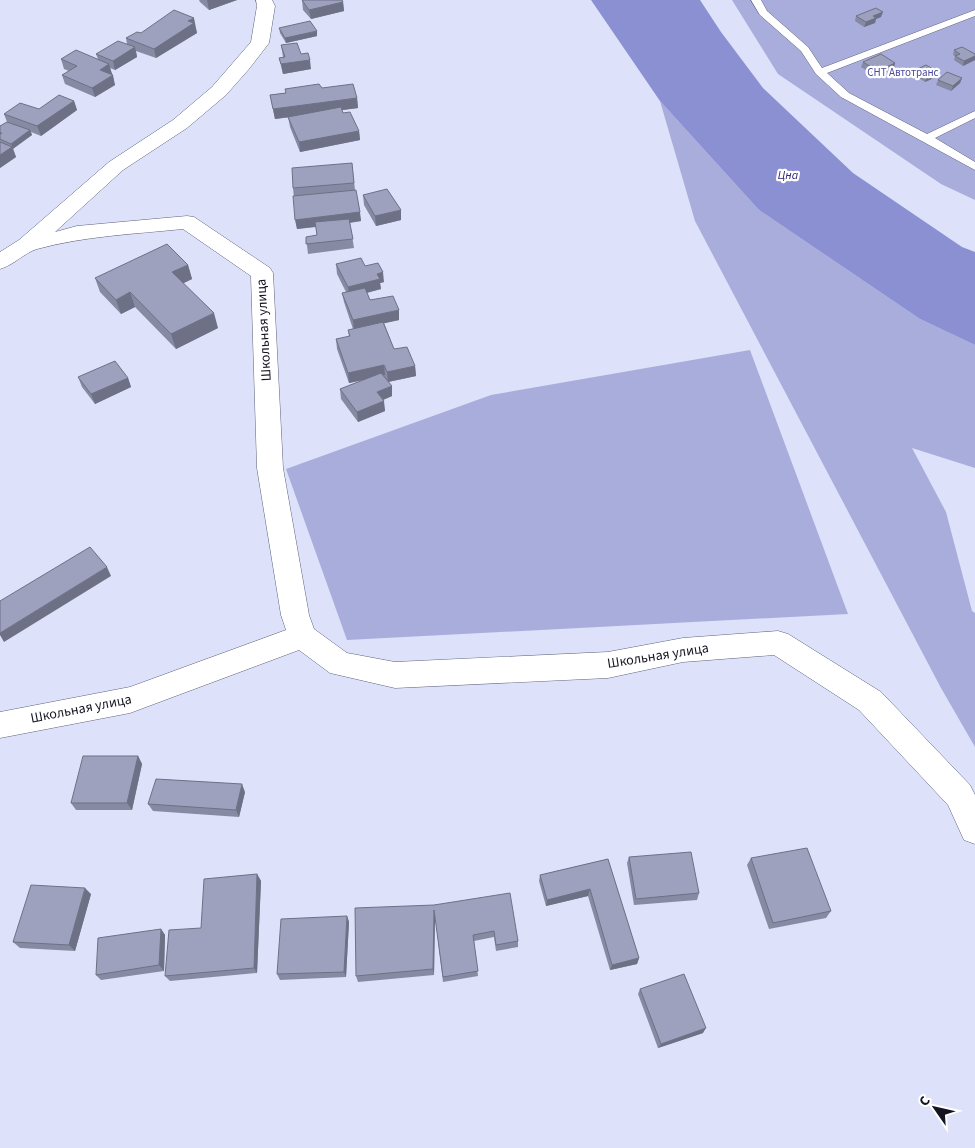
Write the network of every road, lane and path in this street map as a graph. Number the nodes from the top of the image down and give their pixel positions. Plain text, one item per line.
1 (264, 0) edge
2 (760, 1) edge
3 (975, 13) edge
4 (820, 72) junction
5 (975, 114) edge
6 (927, 138) junction
7 (975, 167) edge
8 (27, 245) junction
9 (0, 262) edge
10 (302, 636) junction
11 (0, 724) edge
12 (975, 829) edge

1 - 8 street, Школьная улица
2 - 4 lane
3 - 4 lane
4 - 6 lane
5 - 6 lane
6 - 7 lane
8 - 9 street, Школьная улица
8 - 10 street, Школьная улица
10 - 11 street, Школьная улица
10 - 12 street, Школьная улица

